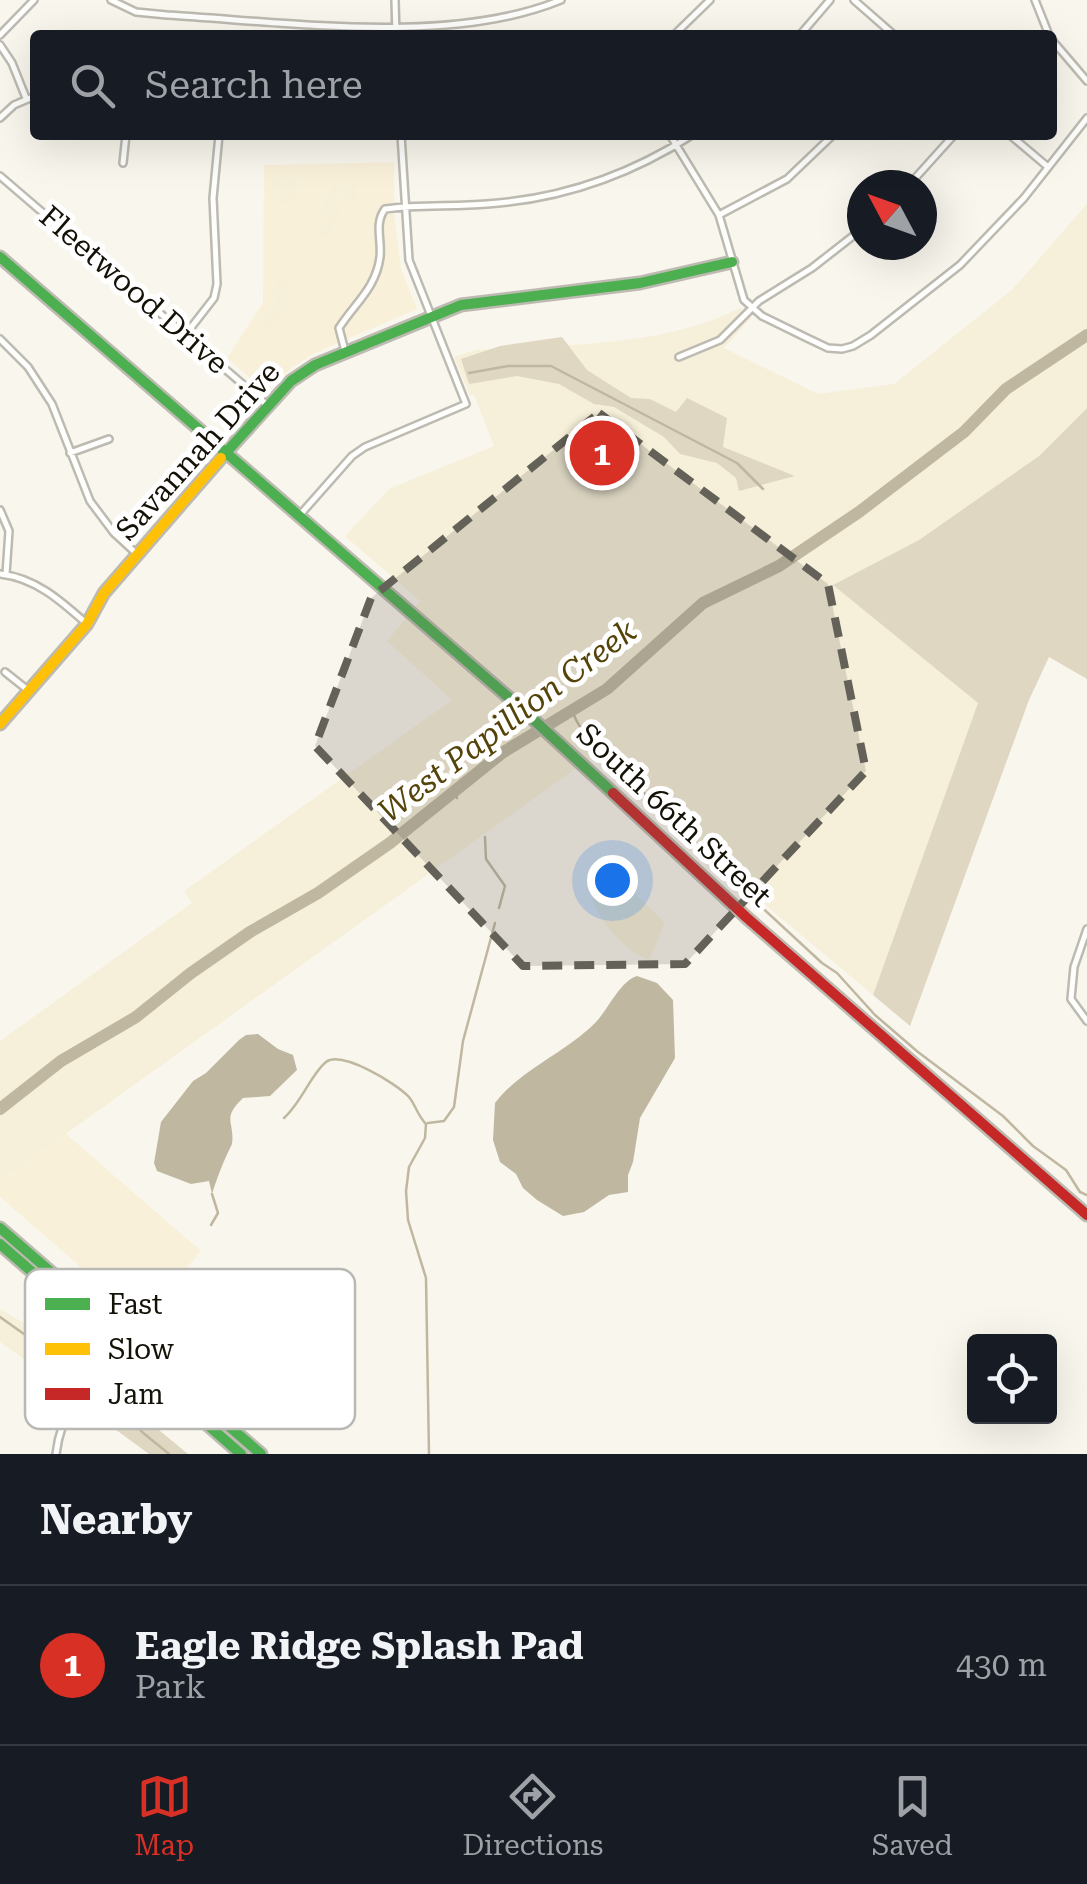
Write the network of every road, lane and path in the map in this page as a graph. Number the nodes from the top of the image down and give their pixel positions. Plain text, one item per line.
1 (34, 0) edge
2 (111, 0) edge
3 (395, 0) edge
4 (561, 0) edge
5 (710, 0) edge
6 (830, 0) edge
7 (854, 0) edge
8 (1034, 0) edge
9 (396, 26) junction
10 (396, 30) edge
11 (679, 30) edge
12 (804, 30) edge
13 (888, 30) edge
14 (1048, 30) edge
15 (0, 36) edge
16 (0, 44) edge
17 (1057, 44) edge
18 (1087, 81) edge
19 (30, 97) edge
20 (26, 98) junction
21 (0, 118) edge
22 (1087, 118) edge
23 (125, 140) edge
24 (218, 140) edge
25 (401, 140) edge
26 (673, 140) edge
27 (684, 140) edge
28 (828, 140) edge
29 (950, 140) edge
30 (1016, 140) edge
31 (676, 145) junction
32 (123, 163) dead end
33 (1048, 168) junction
34 (922, 170) edge
35 (0, 176) edge
36 (404, 208) junction
37 (719, 214) junction
38 (847, 241) edge
39 (0, 257) edge
40 (732, 262) junction
41 (751, 308) junction
42 (430, 317) junction
43 (186, 334) junction
44 (0, 340) edge
45 (345, 351) junction
46 (679, 356) dead end
47 (268, 405) junction
48 (108, 439) dead end
49 (70, 453) junction
50 (226, 454) junction
51 (0, 510) edge
52 (299, 516) junction
53 (138, 554) junction
54 (3, 574) edge
55 (87, 624) junction
56 (5, 672) dead end
57 (29, 691) junction
58 (0, 724) edge
59 (1087, 929) edge
60 (1087, 1021) edge
61 (1087, 1215) edge
62 (0, 1228) edge
63 (0, 1244) edge
64 (31, 1269) edge
65 (44, 1269) edge
66 (61, 1429) edge
67 (214, 1429) edge
68 (230, 1429) edge
69 (56, 1454) edge
70 (241, 1454) edge
71 (261, 1454) edge

1 - 15 street
2 - 9 street
3 - 9 street
4 - 9 street
5 - 11 street
6 - 12 street
7 - 13 street
8 - 14 street
9 - 10 street
16 - 20 street
17 - 18 street
19 - 20 street
20 - 21 street
22 - 33 street
23 - 32 street
24 - 43 street
25 - 36 street
26 - 31 street
27 - 31 street
28 - 37 street
29 - 34 street
30 - 33 street
31 - 36 street
31 - 37 street
33 - 41 street
35 - 43 street, Fleetwood Drive
36 - 42 street
36 - 45 street
37 - 40 street
38 - 41 street
39 - 50 street, South 66th Street
40 - 41 street
40 - 42 street, Savannah Drive
41 - 46 street
42 - 45 street, Savannah Drive
42 - 52 street
43 - 47 street, Fleetwood Drive
44 - 49 street
45 - 47 street, Savannah Drive
47 - 50 street, Savannah Drive
48 - 49 street
49 - 53 street
50 - 52 street, South 66th Street
50 - 53 street, Savannah Drive
51 - 54 street
52 - 61 street, South 66th Street
53 - 55 street, Savannah Drive
54 - 55 street
55 - 57 street, Savannah Drive
56 - 57 street
57 - 58 street, Savannah Drive
59 - 60 street
62 - 65 street
63 - 64 street
66 - 69 street
67 - 70 street
68 - 71 street

